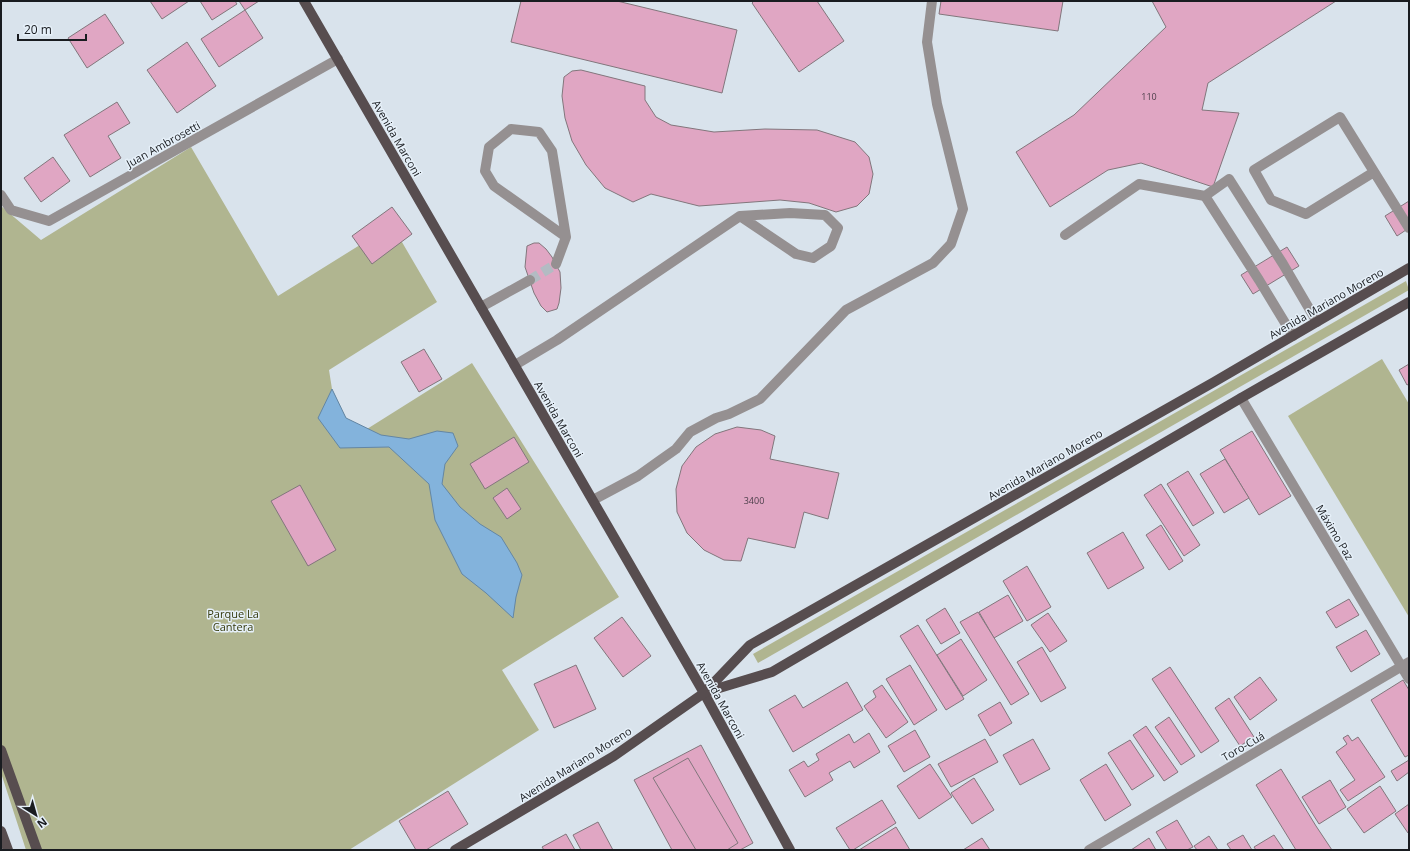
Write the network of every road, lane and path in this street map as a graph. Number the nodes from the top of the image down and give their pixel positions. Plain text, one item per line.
1 (304, 1) edge
2 (932, 1) edge
3 (338, 59) junction
4 (1374, 172) junction
5 (1, 195) edge
6 (1205, 196) junction
7 (740, 216) junction
8 (1409, 228) edge
9 (1065, 235) dead end
10 (566, 237) junction
11 (556, 264) tunnel mouth
12 (1409, 268) edge
13 (530, 280) tunnel mouth
14 (1409, 302) edge
15 (481, 307) junction
16 (1317, 322) junction
17 (1294, 336) junction
18 (515, 365) junction
19 (1241, 398) junction
20 (593, 500) junction
21 (1405, 664) edge
22 (1409, 679) edge
23 (704, 693) junction
24 (1, 750) edge
25 (1, 831) edge
26 (8, 850) edge
27 (37, 850) edge
28 (455, 850) edge
29 (790, 850) edge
30 (1088, 850) edge

1 - 3 main road, Avenida Marconi
2 - 20 street
3 - 5 street, Juan Ambrosetti
3 - 15 main road, Avenida Marconi
4 - 4 street
4 - 8 street
6 - 9 street
6 - 16 street
6 - 17 street
7 - 7 street
7 - 18 street
10 - 10 street
10 - 11 street
12 - 16 main road, Avenida Mariano Moreno
13 - 15 street
14 - 19 main road, Avenida Mariano Moreno
15 - 18 main road, Avenida Marconi
16 - 17 main road, Avenida Mariano Moreno
17 - 23 main road, Avenida Mariano Moreno
18 - 20 main road, Avenida Marconi
19 - 21 street, Máximo Paz
19 - 23 main road, Avenida Mariano Moreno
20 - 23 main road, Avenida Marconi
21 - 22 street, Máximo Paz
21 - 30 street, Toro-Cuá
23 - 28 main road, Avenida Mariano Moreno
23 - 29 main road, Avenida Marconi
24 - 27 main road
25 - 26 main road

